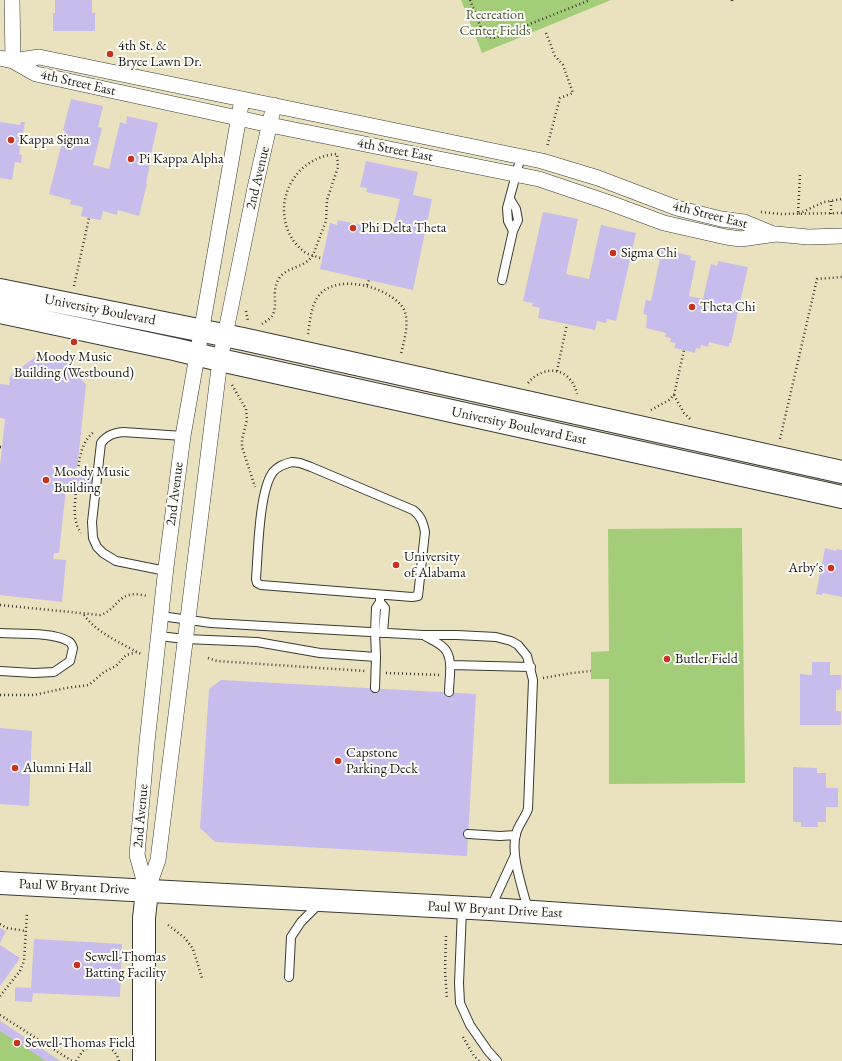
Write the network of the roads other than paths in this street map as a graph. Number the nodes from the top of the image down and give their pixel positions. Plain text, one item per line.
1 (12, 0) edge
2 (7, 59) edge
3 (242, 99) junction
4 (274, 106) junction
5 (238, 118) junction
6 (270, 125) junction
7 (522, 156) junction
8 (517, 175) junction
9 (776, 234) junction
10 (842, 236) edge
11 (502, 280) dead end
12 (0, 290) edge
13 (0, 312) edge
14 (200, 330) junction
15 (224, 335) junction
16 (197, 354) junction
17 (220, 360) junction
18 (183, 436) junction
19 (842, 472) edge
20 (842, 497) edge
21 (166, 571) junction
22 (380, 599) junction
23 (161, 616) junction
24 (188, 620) junction
25 (375, 632) junction
26 (0, 633) edge
27 (384, 633) junction
28 (422, 635) junction
29 (159, 636) junction
30 (185, 639) junction
31 (376, 657) junction
32 (450, 665) junction
33 (530, 667) junction
34 (0, 671) edge
35 (375, 688) dead end
36 (449, 692) dead end
37 (468, 834) dead end
38 (516, 835) junction
39 (515, 855) junction
40 (0, 883) edge
41 (147, 891) junction
42 (323, 901) junction
43 (462, 908) junction
44 (490, 909) junction
45 (528, 912) junction
46 (842, 933) edge
47 (289, 977) dead end
48 (144, 1061) edge
49 (497, 1061) edge

1 - 2 street
2 - 3 street, 4th Street East
2 - 5 street, 4th Street East
3 - 4 street, 4th Street East
3 - 5 street, 2nd Avenue
4 - 6 street, 2nd Avenue
4 - 7 street, 4th Street East
5 - 6 street, 4th Street East
5 - 14 street, 2nd Avenue
6 - 8 street, 4th Street East
6 - 15 street, 2nd Avenue
7 - 8 lane
7 - 9 street, 4th Street East
8 - 9 street, 4th Street East
8 - 11 lane
9 - 10 street, 4th Street East
12 - 14 main road, University Boulevard
13 - 16 main road, University Boulevard
14 - 15 main road, University Boulevard East
14 - 16 street, 2nd Avenue
15 - 17 street, 2nd Avenue
15 - 19 main road, University Boulevard East
16 - 17 main road, University Boulevard East
16 - 18 street, 2nd Avenue
17 - 20 main road, University Boulevard East
17 - 24 street, 2nd Avenue
18 - 21 street, 2nd Avenue
18 - 21 lane
21 - 23 street, 2nd Avenue
22 - 22 lane
22 - 25 lane
22 - 27 lane
23 - 24 lane
23 - 29 street, 2nd Avenue
24 - 25 lane
24 - 30 street, 2nd Avenue
25 - 27 lane
25 - 31 lane
26 - 34 lane
27 - 28 lane
28 - 32 lane
28 - 33 lane
29 - 30 lane
29 - 41 street, 2nd Avenue
30 - 31 lane
30 - 41 street, 2nd Avenue
31 - 35 lane
32 - 33 lane
32 - 36 lane
33 - 38 lane
37 - 38 lane
38 - 39 lane
39 - 44 lane
39 - 45 lane
40 - 41 main road, Paul W Bryant Drive
41 - 42 main road, Paul W Bryant Drive East
41 - 48 main road, 2nd Avenue
42 - 43 main road, Paul W Bryant Drive East
42 - 47 lane
43 - 44 main road, Paul W Bryant Drive East
43 - 49 lane
44 - 45 main road, Paul W Bryant Drive East
45 - 46 main road, Paul W Bryant Drive East

